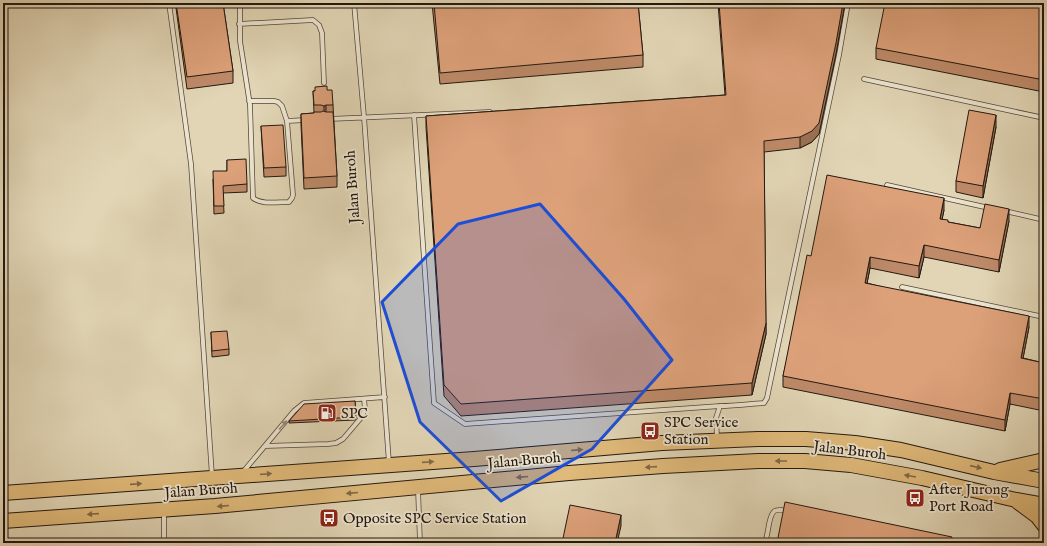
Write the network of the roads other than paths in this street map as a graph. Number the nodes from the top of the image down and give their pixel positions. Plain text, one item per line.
1 (169, 3) edge
2 (240, 3) edge
3 (354, 3) edge
4 (848, 3) edge
5 (239, 24) junction
6 (864, 79) dead end
7 (324, 82) dead end
8 (249, 101) junction
9 (493, 111) edge
10 (414, 115) junction
11 (364, 117) junction
12 (1044, 118) edge
13 (287, 120) junction
14 (308, 120) edge
15 (326, 120) edge
16 (887, 185) edge
17 (992, 208) edge
18 (999, 210) edge
19 (1044, 220) edge
20 (902, 287) dead end
21 (1044, 317) edge
22 (385, 397) junction
23 (364, 399) junction
24 (720, 406) junction
25 (718, 441) junction
26 (265, 446) junction
27 (1044, 460) edge
28 (389, 465) junction
29 (994, 472) junction
30 (240, 476) junction
31 (213, 478) junction
32 (1044, 481) edge
33 (418, 487) junction
34 (3, 493) edge
35 (1016, 500) junction
36 (1044, 505) edge
37 (164, 510) junction
38 (795, 512) edge
39 (3, 520) edge
40 (1044, 525) edge
41 (164, 543) edge
42 (420, 543) edge
43 (765, 543) edge

1 - 31 lane
2 - 5 lane
3 - 11 lane, Jalan Buroh
4 - 24 lane
5 - 7 lane
5 - 8 lane
6 - 12 lane
8 - 13 lane
8 - 13 lane
9 - 10 lane
10 - 11 lane
10 - 24 lane
11 - 15 lane
11 - 22 lane, Jalan Buroh
13 - 14 lane
16 - 17 lane
18 - 19 lane
20 - 21 lane
22 - 23 lane
22 - 28 lane, Jalan Buroh
26 -> 23 lane
23 - 26 lane
24 - 25 lane
28 -> 25 highway, Jalan Buroh
25 -> 29 highway, Jalan Buroh
26 - 30 lane
27 - 29 highway
30 -> 28 highway, Jalan Buroh
29 - 32 highway, Jalan Buroh
30 - 31 highway, Jalan Buroh
34 -> 31 highway, Jalan Buroh
35 -> 33 highway, Jalan Buroh
33 -> 37 highway, Jalan Buroh
33 - 42 lane
35 - 36 highway, Jalan Buroh
35 - 40 highway
37 -> 39 highway, Jalan Buroh
37 - 41 lane
38 - 43 lane

